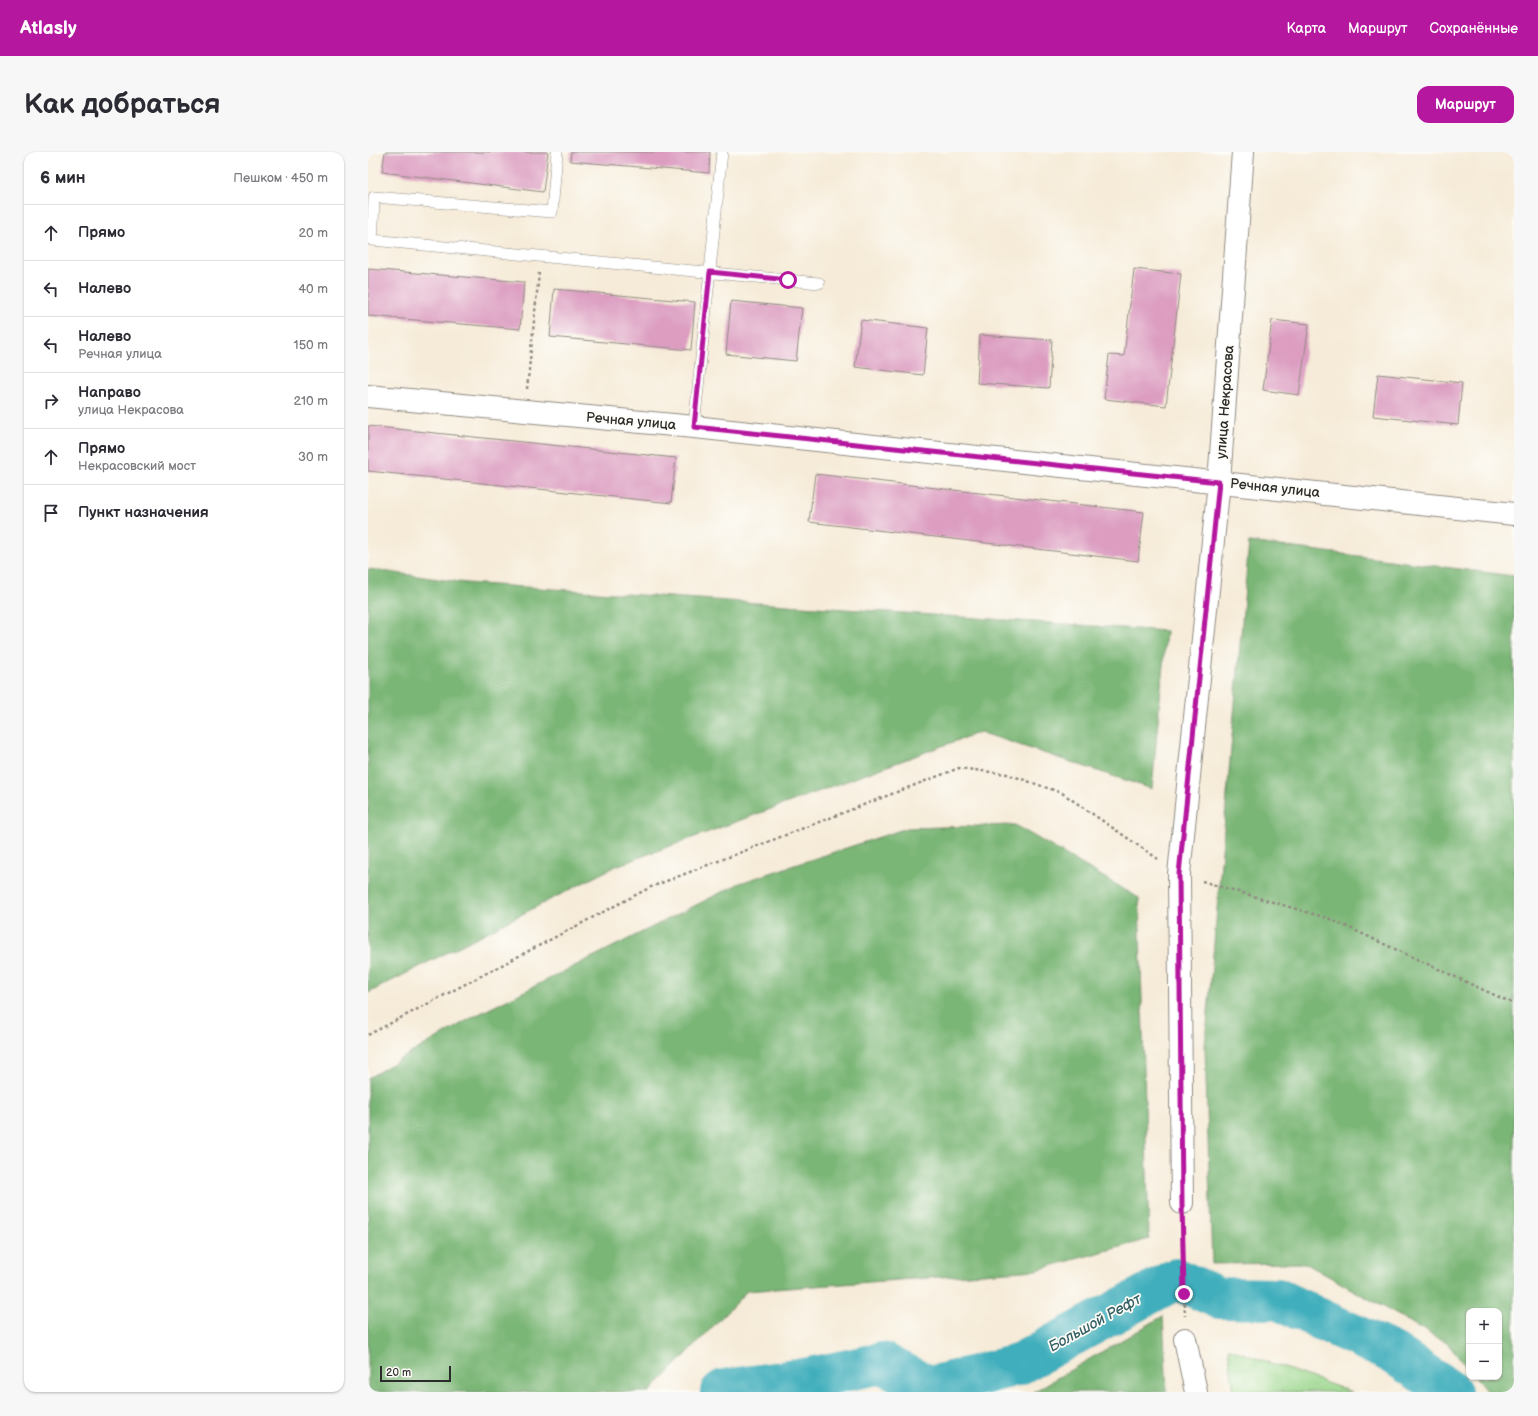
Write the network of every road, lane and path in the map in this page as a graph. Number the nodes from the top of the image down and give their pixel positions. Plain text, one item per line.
1 (557, 152) edge
2 (722, 152) edge
3 (1243, 152) edge
4 (370, 224) edge
5 (541, 256) junction
6 (710, 272) junction
7 (819, 283) dead end
8 (368, 396) edge
9 (525, 411) junction
10 (694, 427) junction
11 (1219, 482) junction
12 (1514, 514) edge
13 (1179, 874) junction
14 (1514, 1004) edge
15 (368, 1036) edge
16 (1182, 1203) joint
17 (1185, 1339) joint
18 (1196, 1392) edge

1 - 4 lane
2 - 6 lane
3 - 11 street, улица Некрасова
4 - 5 lane
5 - 6 lane
5 - 9 path
6 - 7 lane
6 - 10 lane
8 - 9 street, Речная улица
9 - 10 street, Речная улица
10 - 11 street, Речная улица
11 - 12 street, Речная улица
11 - 13 street, улица Некрасова
13 - 14 path
13 - 15 path
13 - 16 street, улица Некрасова
16 - 17 path
17 - 18 street

